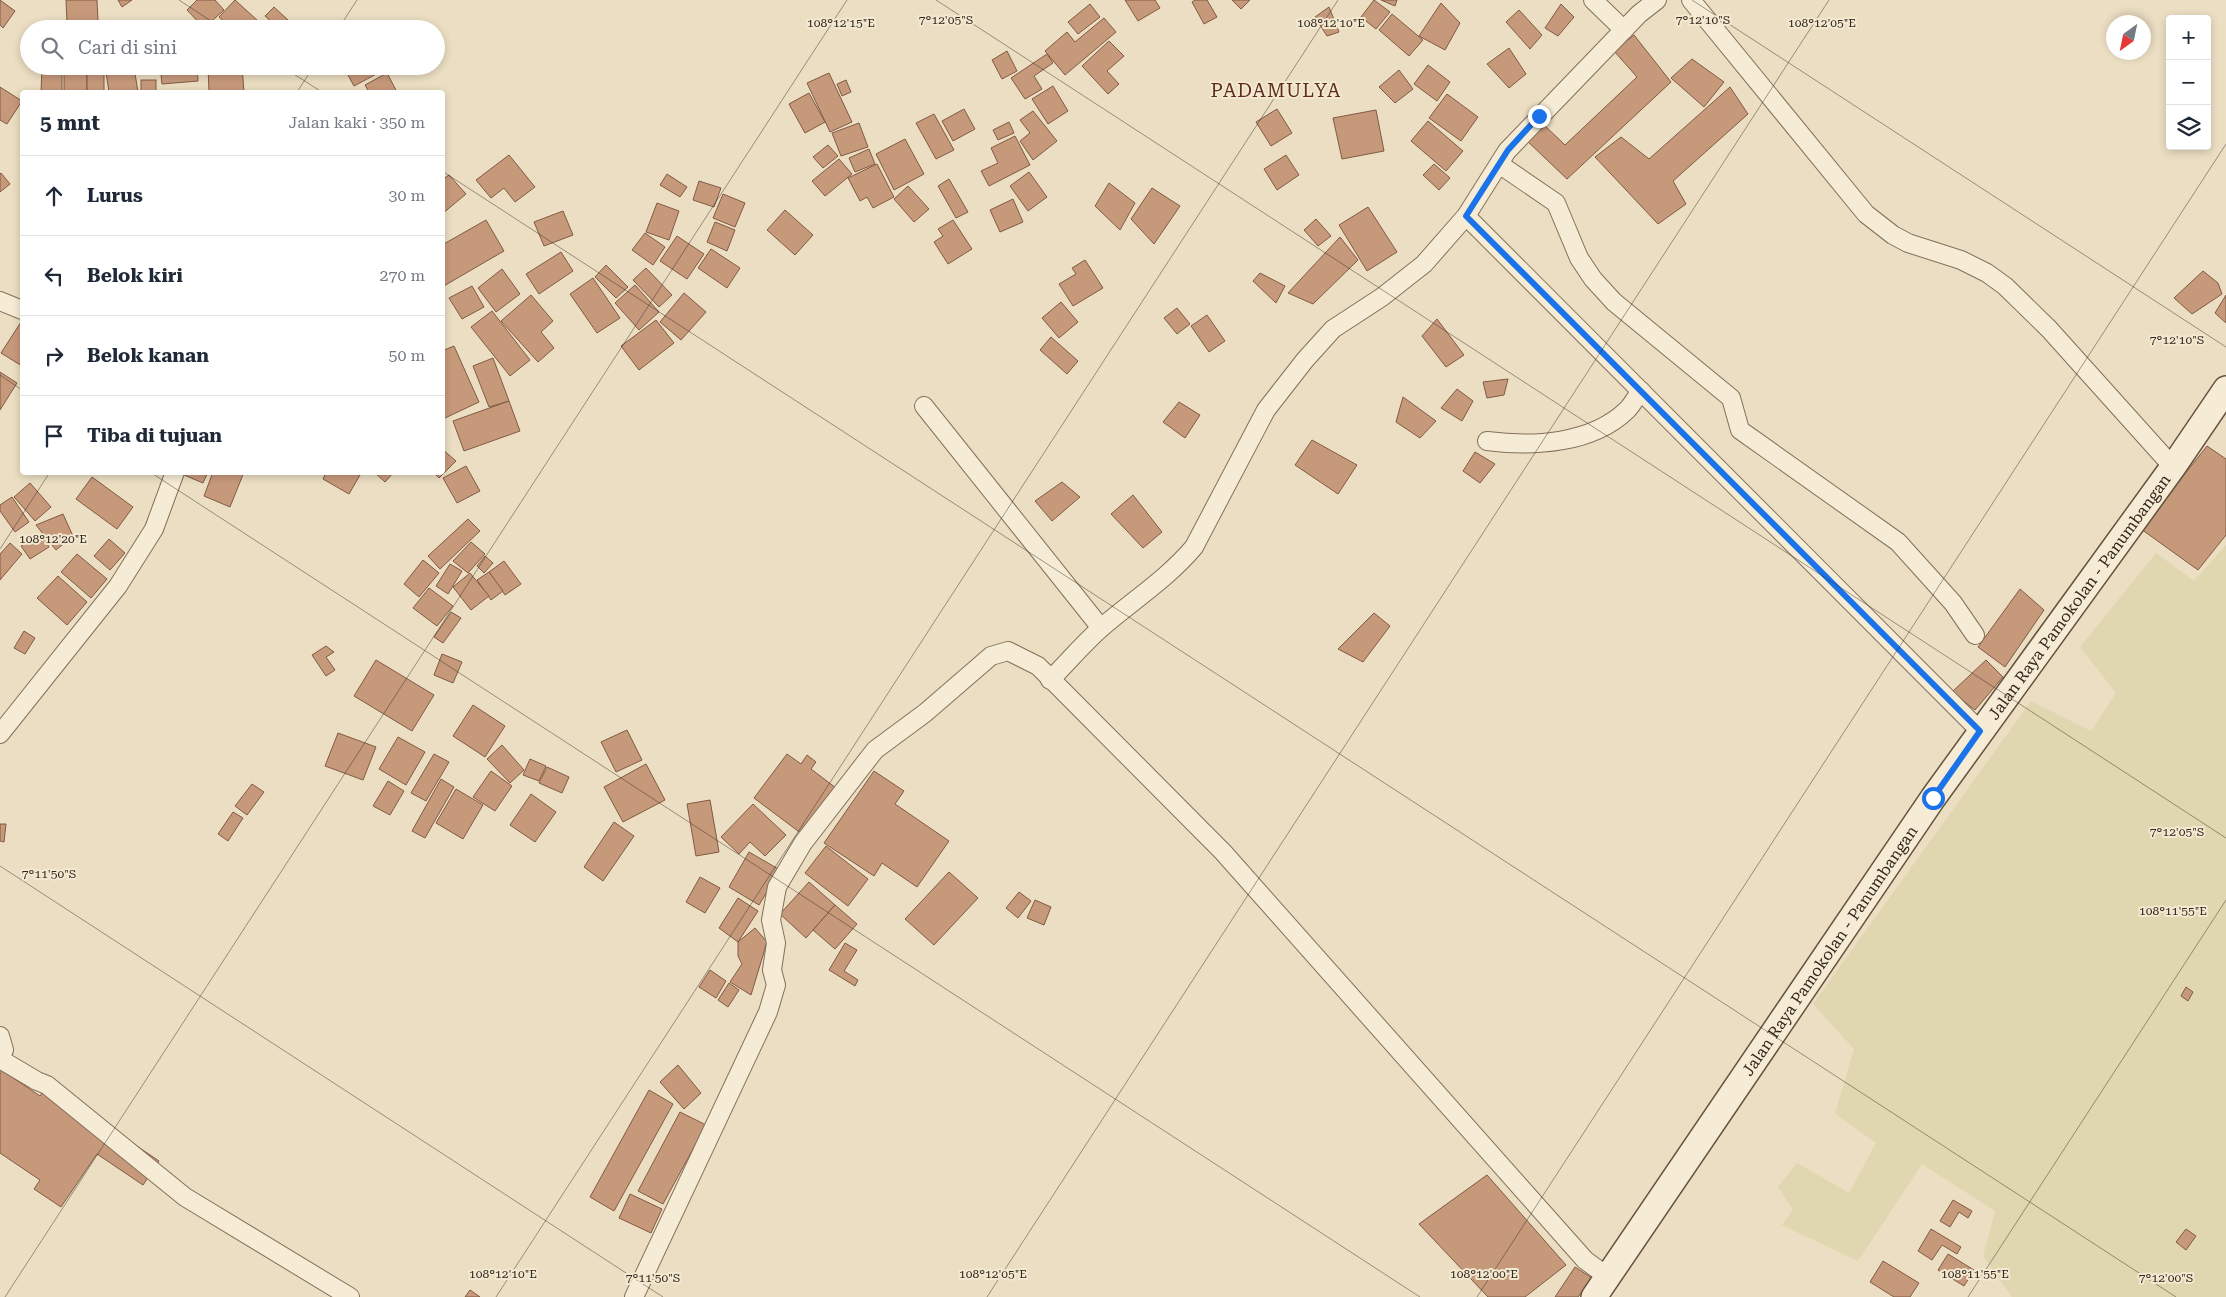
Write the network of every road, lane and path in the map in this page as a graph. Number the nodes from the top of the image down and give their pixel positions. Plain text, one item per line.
1 (1593, 0) edge
2 (1656, 0) edge
3 (1691, 0) edge
4 (1624, 30) junction
5 (1499, 164) junction
6 (1466, 216) junction
7 (0, 301) edge
8 (20, 309) edge
9 (2226, 390) edge
10 (1640, 391) junction
11 (924, 406) dead end
12 (1487, 441) dead end
13 (2173, 467) junction
14 (174, 475) edge
15 (1101, 628) junction
16 (1975, 635) dead end
17 (1050, 680) junction
18 (1980, 731) junction
19 (0, 734) edge
20 (0, 1036) edge
21 (0, 1058) edge
22 (1601, 1287) edge
23 (350, 1297) edge
24 (634, 1297) edge

1 - 4 street
2 - 4 street
3 - 13 street
4 - 5 street
5 - 6 street
5 - 16 street
6 - 10 street
6 - 15 street
7 - 8 street
9 - 13 main road, Jalan Raya Pamokolan - Panumbangan
10 - 12 street
10 - 18 street
11 - 15 street
13 - 18 main road, Jalan Raya Pamokolan - Panumbangan
14 - 19 street
15 - 17 street
17 - 22 street
17 - 24 street
18 - 22 main road, Jalan Raya Pamokolan - Panumbangan
20 - 21 street
21 - 23 street

